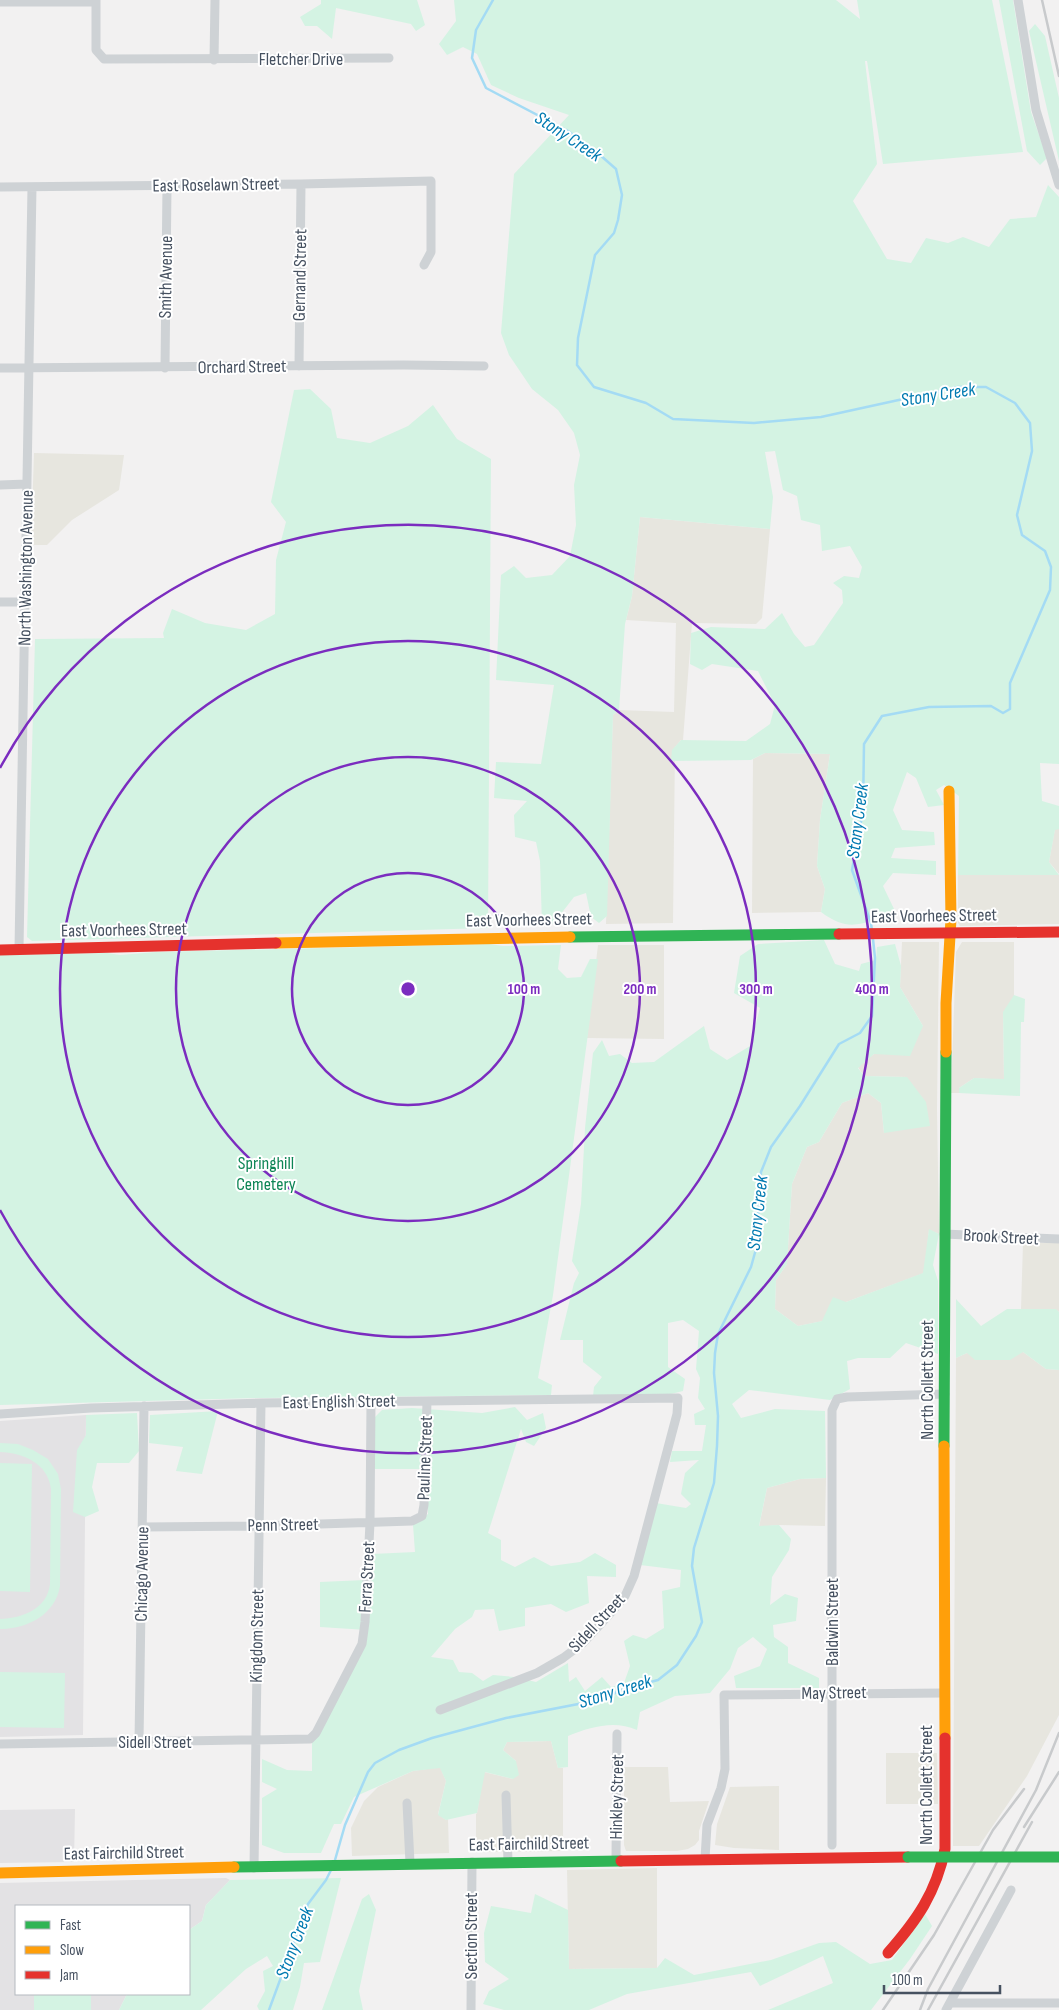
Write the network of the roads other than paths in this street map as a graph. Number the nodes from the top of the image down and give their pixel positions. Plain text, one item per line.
1 (215, 0) edge
2 (1018, 0) edge
3 (96, 1) edge
4 (0, 2) edge
5 (389, 58) dead end
6 (214, 60) junction
7 (301, 184) junction
8 (1059, 185) edge
9 (167, 186) junction
10 (0, 187) edge
11 (32, 187) junction
12 (424, 265) dead end
13 (299, 366) junction
14 (484, 366) dead end
15 (0, 368) edge
16 (30, 368) junction
17 (165, 368) junction
18 (27, 484) junction
19 (0, 485) edge
20 (0, 602) edge
21 (25, 602) junction
22 (949, 791) dead end
23 (1059, 932) edge
24 (950, 933) junction
25 (19, 949) junction
26 (0, 950) edge
27 (944, 1234) junction
28 (1059, 1239) edge
29 (945, 1394) junction
30 (678, 1398) joint
31 (427, 1400) junction
32 (371, 1402) junction
33 (260, 1403) junction
34 (144, 1406) junction
35 (0, 1414) edge
36 (422, 1516) joint
37 (370, 1524) junction
38 (143, 1526) junction
39 (259, 1526) junction
40 (832, 1693) junction
41 (943, 1693) junction
42 (440, 1710) dead end
43 (617, 1734) dead end
44 (310, 1739) joint
45 (256, 1741) junction
46 (139, 1742) junction
47 (0, 1744) edge
48 (506, 1795) dead end
49 (407, 1803) dead end
50 (832, 1845) dead end
51 (1059, 1857) edge
52 (705, 1859) junction
53 (616, 1860) junction
54 (472, 1862) junction
55 (508, 1862) junction
56 (410, 1863) junction
57 (254, 1868) junction
58 (0, 1873) edge
59 (1010, 1890) dead end
60 (888, 1953) dead end
61 (1059, 2003) edge
62 (948, 2007) edge
63 (471, 2010) edge

1 - 6 street
2 - 8 street
3 - 4 street
3 - 6 street, Fletcher Drive
5 - 6 street, Fletcher Drive
7 - 9 street, East Roselawn Street
7 - 12 street, East Roselawn Street
7 - 13 street, Gernand Street
9 - 11 street, East Roselawn Street
9 - 17 street, Smith Avenue
10 - 11 street, East Roselawn Street
11 - 16 street, North Washington Avenue
13 - 14 street, Orchard Street
13 - 17 street, Orchard Street
15 - 16 street, Orchard Street
16 - 17 street, Orchard Street
16 - 18 street, North Washington Avenue
18 - 19 street
18 - 21 street, North Washington Avenue
20 - 21 street
21 - 25 street, North Washington Avenue
22 - 24 street, North Collett Street
23 - 24 street, East Voorhees Street
24 - 25 street, East Voorhees Street
24 - 27 street, North Collett Street
25 - 26 street, East Voorhees Street
27 - 28 street, Brook Street
27 - 29 street, North Collett Street
29 - 40 street, Baldwin Street
29 - 41 street, North Collett Street
30 - 31 street, East English Street
30 - 42 street, Sidell Street
31 - 32 street, East English Street
31 - 36 street, Pauline Street
32 - 33 street, East English Street
32 - 37 street, Ferra Street
33 - 34 street, East English Street
33 - 39 street, Kingdom Street
34 - 35 street, East English Street
34 - 38 street, Chicago Avenue
36 - 37 street, Penn Street
37 - 39 street, Penn Street
37 - 44 street, Ferra Street
38 - 39 street, Penn Street
38 - 46 street, Chicago Avenue
39 - 45 street, Kingdom Street
40 - 41 street, May Street
40 - 50 street, Baldwin Street
40 - 52 street, May Street
41 - 60 street, North Collett Street
43 - 53 street, Hinkley Street
44 - 45 street, Sidell Street
45 - 46 street, Sidell Street
45 - 57 street, Kingdom Street
46 - 47 street, Sidell Street
48 - 55 street
49 - 56 street
51 - 52 street, East Fairchild Street, bridge
52 - 53 street, East Fairchild Street
53 - 55 street, East Fairchild Street
54 - 55 street, East Fairchild Street
54 - 56 street, East Fairchild Street
54 - 63 street, Section Street
56 - 57 street, East Fairchild Street
57 - 58 street, East Fairchild Street
59 - 62 street
61 - 62 street

